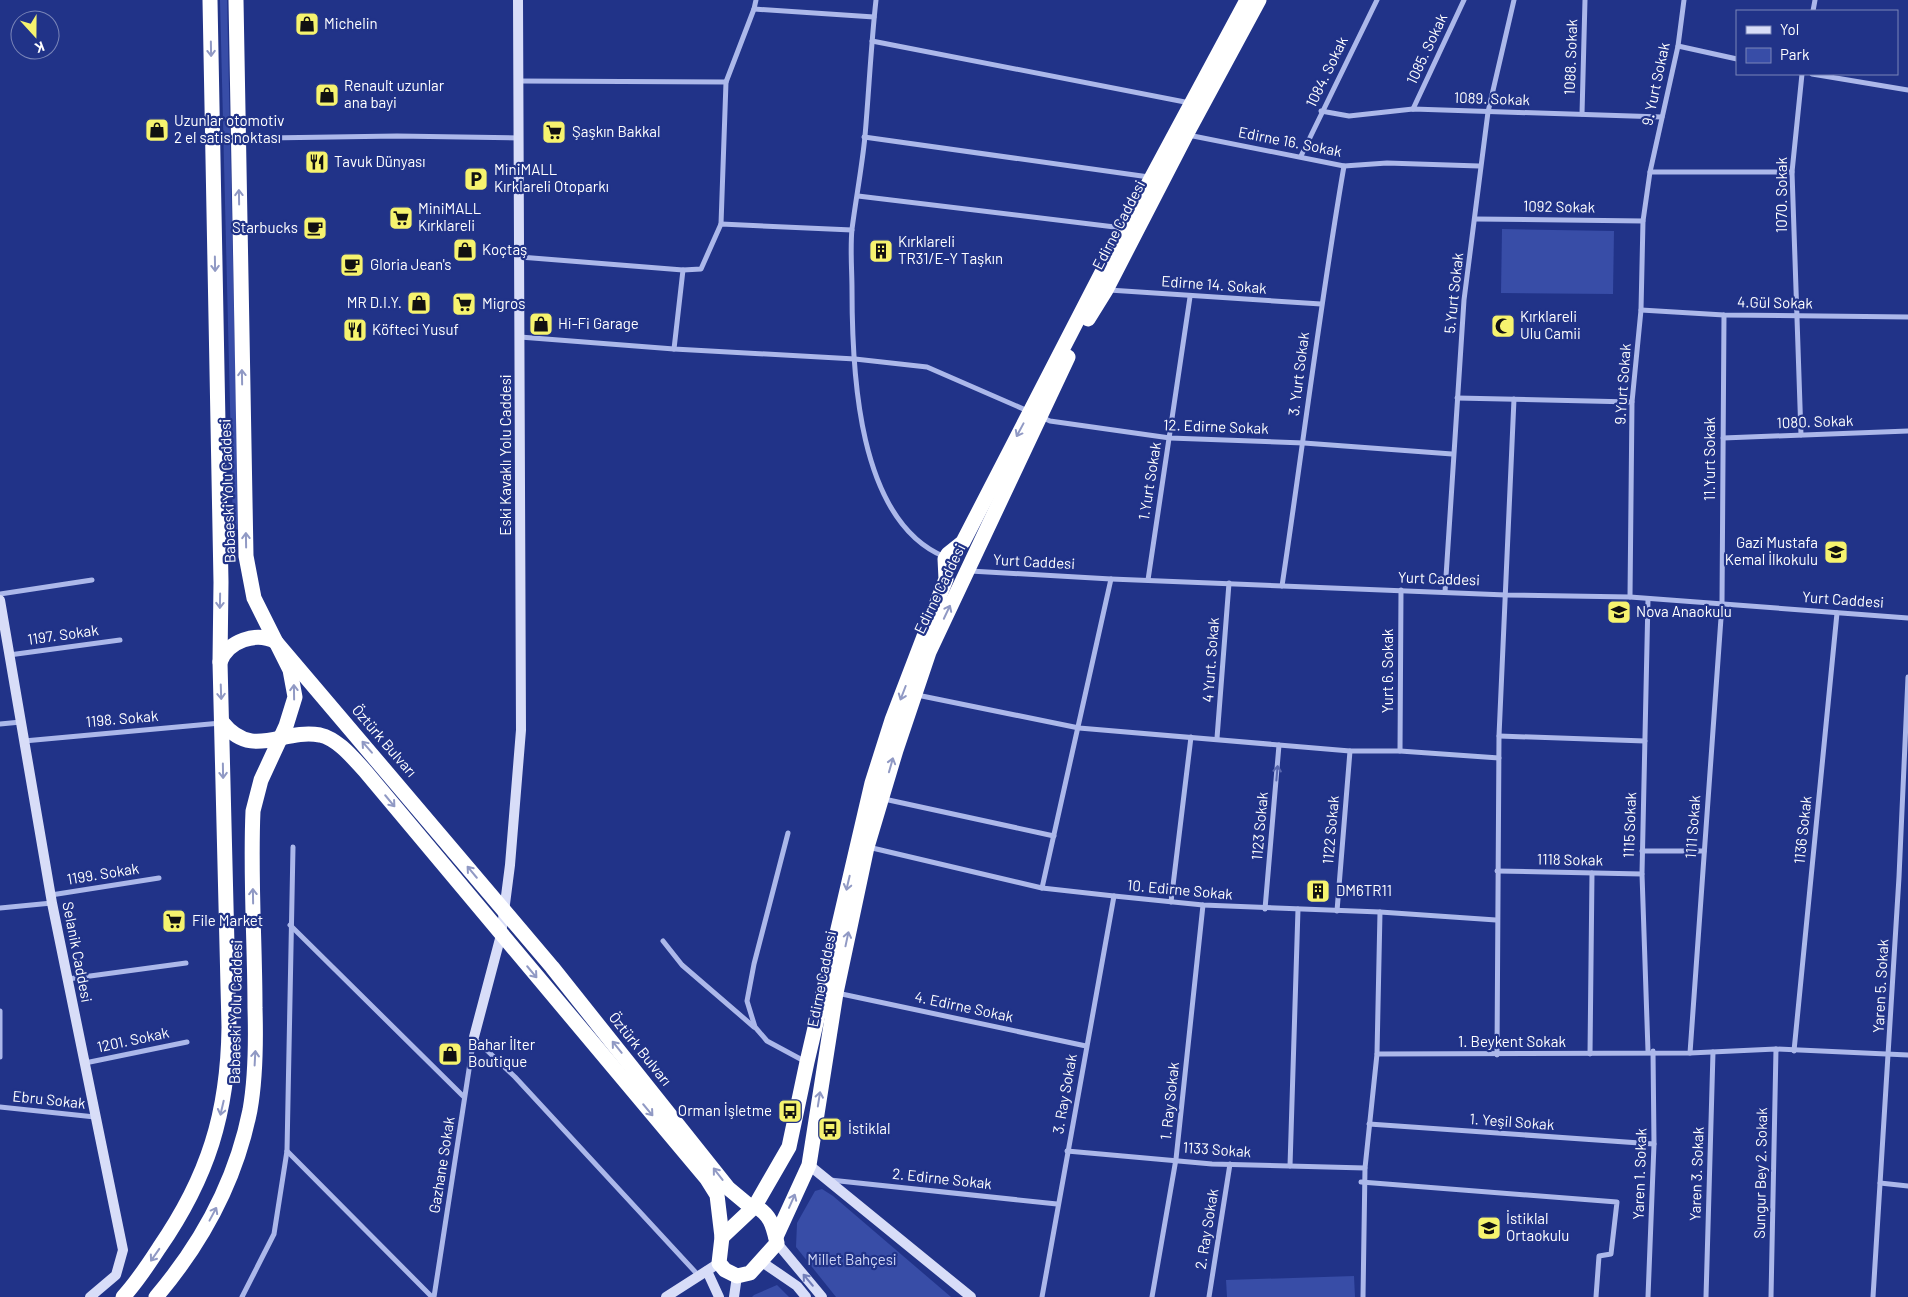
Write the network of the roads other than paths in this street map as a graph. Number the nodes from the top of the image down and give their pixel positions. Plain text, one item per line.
1 (210, 0) edge
2 (236, 0) edge
3 (518, 0) edge
4 (756, 0) edge
5 (876, 0) edge
6 (1247, 0) edge
7 (1259, 0) edge
8 (1377, 0) edge
9 (1464, 0) edge
10 (1514, 0) edge
11 (1584, 0) edge
12 (1684, 0) edge
13 (754, 9) junction
14 (874, 17) junction
15 (872, 41) junction
16 (1678, 46) junction
17 (1736, 58) edge
18 (1802, 75) edge
19 (1818, 75) edge
20 (519, 81) junction
21 (726, 82) junction
22 (1908, 90) edge
23 (1191, 103) junction
24 (1412, 108) junction
25 (1321, 111) junction
26 (1488, 112) junction
27 (1582, 114) junction
28 (1662, 117) junction
29 (1186, 135) junction
30 (267, 138) dead end
31 (520, 138) junction
32 (864, 138) junction
33 (1301, 156) junction
34 (1344, 166) junction
35 (1480, 166) junction
36 (1650, 172) junction
37 (1792, 172) junction
38 (1151, 178) junction
39 (858, 196) junction
40 (1475, 218) junction
41 (1643, 221) junction
42 (721, 224) junction
43 (852, 230) junction
44 (1130, 230) junction
45 (520, 257) junction
46 (683, 270) junction
47 (1106, 290) junction
48 (1190, 297) junction
49 (1321, 304) junction
50 (1641, 310) junction
51 (1724, 315) junction
52 (1798, 316) junction
53 (1908, 317) edge
54 (520, 337) junction
55 (674, 349) junction
56 (855, 359) junction
57 (1456, 398) junction
58 (1514, 399) junction
59 (1632, 402) junction
60 (1035, 414) junction
61 (1908, 431) edge
62 (1801, 435) junction
63 (1170, 438) junction
64 (1723, 438) junction
65 (1304, 442) junction
66 (1452, 454) junction
67 (948, 561) junction
68 (968, 569) junction
69 (1111, 579) junction
70 (92, 580) dead end
71 (1148, 580) junction
72 (1229, 583) junction
73 (1282, 586) junction
74 (1401, 590) junction
75 (1445, 592) junction
76 (0, 594) edge
77 (1506, 595) junction
78 (1630, 597) junction
79 (1648, 599) junction
80 (0, 600) edge
81 (1722, 604) junction
82 (1838, 612) junction
83 (1908, 618) edge
84 (120, 640) dead end
85 (276, 642) junction
86 (9, 656) junction
87 (220, 662) junction
88 (1908, 677) edge
89 (914, 695) junction
90 (21, 722) junction
91 (222, 722) junction
92 (0, 724) edge
93 (1079, 728) junction
94 (1499, 736) junction
95 (1191, 737) junction
96 (281, 738) junction
97 (1217, 738) junction
98 (24, 740) junction
99 (1645, 741) junction
100 (1279, 745) junction
101 (1350, 751) junction
102 (1400, 752) junction
103 (1499, 758) junction
104 (882, 798) junction
105 (788, 834) dead end
106 (1054, 836) junction
107 (293, 847) dead end
108 (867, 847) junction
109 (1642, 851) junction
110 (1704, 851) junction
111 (1900, 859) junction
112 (1908, 860) edge
113 (1497, 871) junction
114 (1592, 873) junction
115 (1642, 874) junction
116 (159, 878) dead end
117 (1042, 888) junction
118 (1114, 896) junction
119 (51, 899) junction
120 (1171, 902) junction
121 (1202, 906) junction
122 (0, 908) edge
123 (503, 909) junction
124 (1265, 909) junction
125 (1298, 909) junction
126 (1337, 911) junction
127 (1380, 912) junction
128 (1496, 920) junction
129 (290, 925) junction
130 (501, 935) junction
131 (663, 941) dead end
132 (186, 963) dead end
133 (67, 979) junction
134 (836, 993) junction
135 (0, 1011) edge
136 (755, 1027) junction
137 (474, 1037) junction
138 (187, 1042) dead end
139 (1086, 1046) junction
140 (1776, 1049) junction
141 (1650, 1051) junction
142 (1794, 1051) junction
143 (1690, 1052) junction
144 (1713, 1052) junction
145 (1889, 1052) junction
146 (1377, 1054) junction
147 (1497, 1054) junction
148 (1590, 1054) junction
149 (1908, 1055) edge
150 (0, 1057) edge
151 (806, 1062) junction
152 (84, 1063) junction
153 (464, 1097) junction
154 (0, 1107) edge
155 (95, 1117) junction
156 (1369, 1124) junction
157 (1654, 1144) junction
158 (287, 1151) junction
159 (1067, 1151) junction
160 (1176, 1160) junction
161 (1230, 1164) junction
162 (809, 1165) junction
163 (1290, 1166) junction
164 (1365, 1168) junction
165 (825, 1179) junction
166 (1363, 1182) junction
167 (1880, 1183) junction
168 (1908, 1186) edge
169 (766, 1187) junction
170 (739, 1195) junction
171 (1057, 1204) junction
172 (753, 1207) junction
173 (722, 1237) junction
174 (777, 1240) junction
175 (762, 1262) junction
176 (708, 1270) junction
177 (736, 1276) junction
178 (671, 1296) edge
179 (90, 1297) edge
180 (123, 1297) edge
181 (156, 1297) edge
182 (242, 1297) edge
183 (433, 1297) edge
184 (719, 1297) edge
185 (734, 1297) edge
186 (806, 1297) edge
187 (822, 1297) edge
188 (972, 1297) edge
189 (1042, 1297) edge
190 (1152, 1297) edge
191 (1209, 1297) edge
192 (1363, 1297) edge
193 (1596, 1297) edge
194 (1648, 1297) edge
195 (1706, 1297) edge
196 (1771, 1297) edge
197 (1873, 1297) edge

1 -> 87 highway, Babaeski Yolu Caddesi
85 -> 2 highway, Babaeski Yolu Caddesi
3 - 20 street, Eski Kavaklı Yolu Caddesi
4 - 13 street
5 - 14 street
6 - 23 highway, Edirne Caddesi
7 - 29 highway, Edirne Caddesi
8 - 25 street, 1084. Sokak
9 - 24 street, 1085. Sokak
10 - 26 street, 5.Yurt Sokak
11 - 27 street, 1088. Sokak
12 - 16 street, 9. Yurt Sokak
13 - 14 street
13 - 21 street
14 - 15 street
15 - 23 street
15 - 32 street
16 - 17 street
16 - 28 street, 9. Yurt Sokak
18 - 37 street, 1070. Sokak
19 - 22 street
20 - 21 street
20 - 31 street, Eski Kavaklı Yolu Caddesi
21 - 42 street
23 - 38 highway, Edirne Caddesi
24 - 25 street, 1089. Sokak
24 - 26 street, 1089. Sokak
25 - 33 street, 1084. Sokak
26 - 27 street, 1089. Sokak
26 - 35 street, 5.Yurt Sokak
27 - 28 street, 1089. Sokak
28 - 36 street, 9. Yurt Sokak
29 - 33 street, Edirne 16. Sokak
29 - 44 highway, Edirne Caddesi
30 - 31 street
31 - 45 street, Eski Kavaklı Yolu Caddesi
32 - 38 street
32 - 39 street
33 - 34 street, Edirne 16. Sokak
34 - 35 street, Edirne 16. Sokak
34 - 49 street, 3. Yurt Sokak
35 - 40 street, 5.Yurt Sokak
36 - 37 street
36 - 41 street, 9.Yurt Sokak
37 - 52 street, 1070. Sokak
38 - 44 highway, Edirne Caddesi
39 - 43 street
39 - 44 street
40 - 41 street, 1092 Sokak
40 - 57 street, 5.Yurt Sokak
41 - 50 street, 9.Yurt Sokak
42 - 43 street
42 - 46 street
43 - 56 street
44 - 47 highway, Edirne Caddesi
44 - 60 highway, Edirne Caddesi
45 - 46 street
45 - 54 street, Eski Kavaklı Yolu Caddesi
46 - 55 street
47 - 48 street, Edirne 14. Sokak
47 - 60 highway, Edirne Caddesi
48 - 49 street, Edirne 14. Sokak
48 - 63 street, 1.Yurt Sokak
49 - 65 street, 3. Yurt Sokak
50 - 51 street, 4.Gül Sokak
50 - 59 street, 9.Yurt Sokak
51 - 52 street, 4.Gül Sokak
51 - 64 street, 11.Yurt Sokak
52 - 53 street, 4.Gül Sokak
52 - 62 street, 1070. Sokak
54 - 55 street, 12. Edirne Sokak
54 - 123 street, Eski Kavaklı Yolu Caddesi
55 - 56 street, 12. Edirne Sokak
56 - 60 street, 12. Edirne Sokak
56 - 67 street
57 - 58 street
57 - 66 street, 5.Yurt Sokak
58 - 59 street
58 - 77 street
59 - 78 street, 9.Yurt Sokak
60 - 63 street, 12. Edirne Sokak
60 -> 67 highway, Edirne Caddesi
60 - 68 highway, Edirne Caddesi
61 - 62 street, 1080. Sokak
62 - 64 street, 1080. Sokak
63 - 65 street, 12. Edirne Sokak
63 - 71 street, 1.Yurt Sokak
64 - 81 street, 11.Yurt Sokak
65 - 66 street, 12. Edirne Sokak
65 - 73 street, 3. Yurt Sokak
66 - 75 street, 5.Yurt Sokak
67 - 68 highway
67 - 68 highway
67 -> 151 highway, Edirne Caddesi
68 - 69 street, Yurt Caddesi
89 -> 68 highway, Edirne Caddesi
69 - 71 street, Yurt Caddesi
69 - 93 street
70 - 76 street
71 - 72 street, Yurt Caddesi
72 - 73 street, Yurt Caddesi
72 - 97 street, 4 Yurt. Sokak
73 - 74 street, Yurt Caddesi
74 - 75 street, Yurt Caddesi
74 - 102 street, Yurt 6. Sokak
75 - 77 street, Yurt Caddesi
77 - 78 street, Yurt Caddesi
77 - 94 street
78 - 79 street, Yurt Caddesi
79 - 81 street, Yurt Caddesi
79 - 99 street, 1115 Sokak
80 - 86 street, Selanik Caddesi
81 - 82 street, Yurt Caddesi
81 - 110 street, 1111 Sokak
82 - 83 street, Yurt Caddesi
82 - 142 street, 1136 Sokak
84 - 86 street, 1197. Sokak
85 - 87 highway
96 -> 85 highway, Babaeski Yolu Caddesi
123 -> 85 highway, Öztürk Bulvarı
86 - 90 street, Selanik Caddesi
87 -> 91 highway, Babaeski Yolu Caddesi
88 - 111 street, Yaren 5. Sokak
89 - 93 street
104 -> 89 highway, Edirne Caddesi
90 - 92 street
90 - 98 street, Selanik Caddesi
91 - 96 highway
91 - 98 street, 1198. Sokak
91 -> 180 highway, Babaeski Yolu Caddesi
93 - 95 street
93 - 106 street
94 - 99 street
94 - 103 street
95 - 97 street
95 - 120 street
96 -> 130 highway
181 -> 96 highway, Babaeski Yolu Caddesi
97 - 100 street
98 - 119 street, Selanik Caddesi
99 - 109 street, 1115 Sokak
100 - 101 street
124 -> 100 street, 1123 Sokak
101 - 102 street
101 - 126 street, 1122 Sokak
102 - 103 street
103 - 113 street
104 - 106 street
104 - 108 highway, Edirne Caddesi
105 - 136 street
106 - 117 street
107 - 129 street
108 - 117 street, 10. Edirne Sokak
134 -> 108 highway, Edirne Caddesi
109 - 110 street
109 - 115 street, 1115 Sokak
110 - 143 street, 1111 Sokak
111 - 112 street
111 - 145 street, Yaren 5. Sokak
113 - 114 street, 1118 Sokak
113 - 128 street
114 - 115 street, 1118 Sokak
114 - 148 street
115 - 141 street, 1115 Sokak
116 - 119 street, 1199. Sokak
117 - 118 street, 10. Edirne Sokak
118 - 120 street, 10. Edirne Sokak
118 - 139 street, 3. Ray Sokak
119 - 122 street, 1199. Sokak
119 - 133 street, Selanik Caddesi
120 - 121 street, 10. Edirne Sokak
121 - 124 street, 10. Edirne Sokak
121 - 160 street, 1. Ray Sokak
123 - 130 street
170 -> 123 highway, Öztürk Bulvarı
124 - 125 street, 10. Edirne Sokak
125 - 126 street, 10. Edirne Sokak
125 - 163 street
126 - 127 street, 10. Edirne Sokak
127 - 128 street, 10. Edirne Sokak
127 - 146 street
128 - 147 street
129 - 153 street
129 - 158 street
130 - 137 street
130 -> 173 highway
131 - 136 street
132 - 133 street
133 - 152 street, Selanik Caddesi
134 - 139 street, 4. Edirne Sokak
162 -> 134 highway, Edirne Caddesi
135 - 150 street
136 - 151 street
137 - 153 street, Gazhane Sokak
137 - 176 street
138 - 152 street, 1201. Sokak
139 - 159 street, 3. Ray Sokak
140 - 142 street, 1. Beykent Sokak
140 - 144 street, 1. Beykent Sokak
140 - 196 street, Sungur Bey 2. Sokak
141 - 143 street, 1. Beykent Sokak
141 - 148 street, 1. Beykent Sokak
141 - 157 street, Yaren 1. Sokak
142 - 145 street, 1. Beykent Sokak
143 - 144 street, 1. Beykent Sokak
144 - 195 street, Yaren 3. Sokak
145 - 149 street, 1. Beykent Sokak
145 - 167 street, Yaren 5. Sokak
146 - 147 street, 1. Beykent Sokak
146 - 156 street
147 - 148 street, 1. Beykent Sokak
151 - 169 highway, Edirne Caddesi
152 - 155 street, Selanik Caddesi
153 - 183 street, Gazhane Sokak
154 - 155 street, Ebru Sokak
155 - 179 street, Selanik Caddesi
156 - 157 street, 1. Yeşil Sokak
156 - 164 street
157 - 194 street, Yaren 1. Sokak
158 - 182 street
158 - 183 street
159 - 160 street, 1133 Sokak
159 - 171 street, 3. Ray Sokak
160 - 161 street, 1133 Sokak
160 - 190 street, 1. Ray Sokak
161 - 163 street, 1133 Sokak
161 - 191 street, 2. Ray Sokak
162 - 165 street
174 -> 162 highway, Edirne Caddesi
163 - 164 street, 1133 Sokak
164 - 166 street
165 - 171 street, 2. Edirne Sokak
165 - 188 street
166 - 192 street
166 - 193 street
167 - 168 street
167 - 197 street, Yaren 5. Sokak
169 - 170 highway
169 - 172 highway, Edirne Caddesi
170 - 172 highway, Öztürk Bulvarı
171 - 189 street, 3. Ray Sokak
172 - 173 highway
172 - 174 highway, Öztürk Bulvarı
173 - 176 highway
174 - 175 highway, Edirne Caddesi
187 -> 174 street
175 - 177 highway, Edirne Caddesi
175 - 186 street
176 - 177 highway
176 - 178 street
176 - 184 street
177 - 185 street

